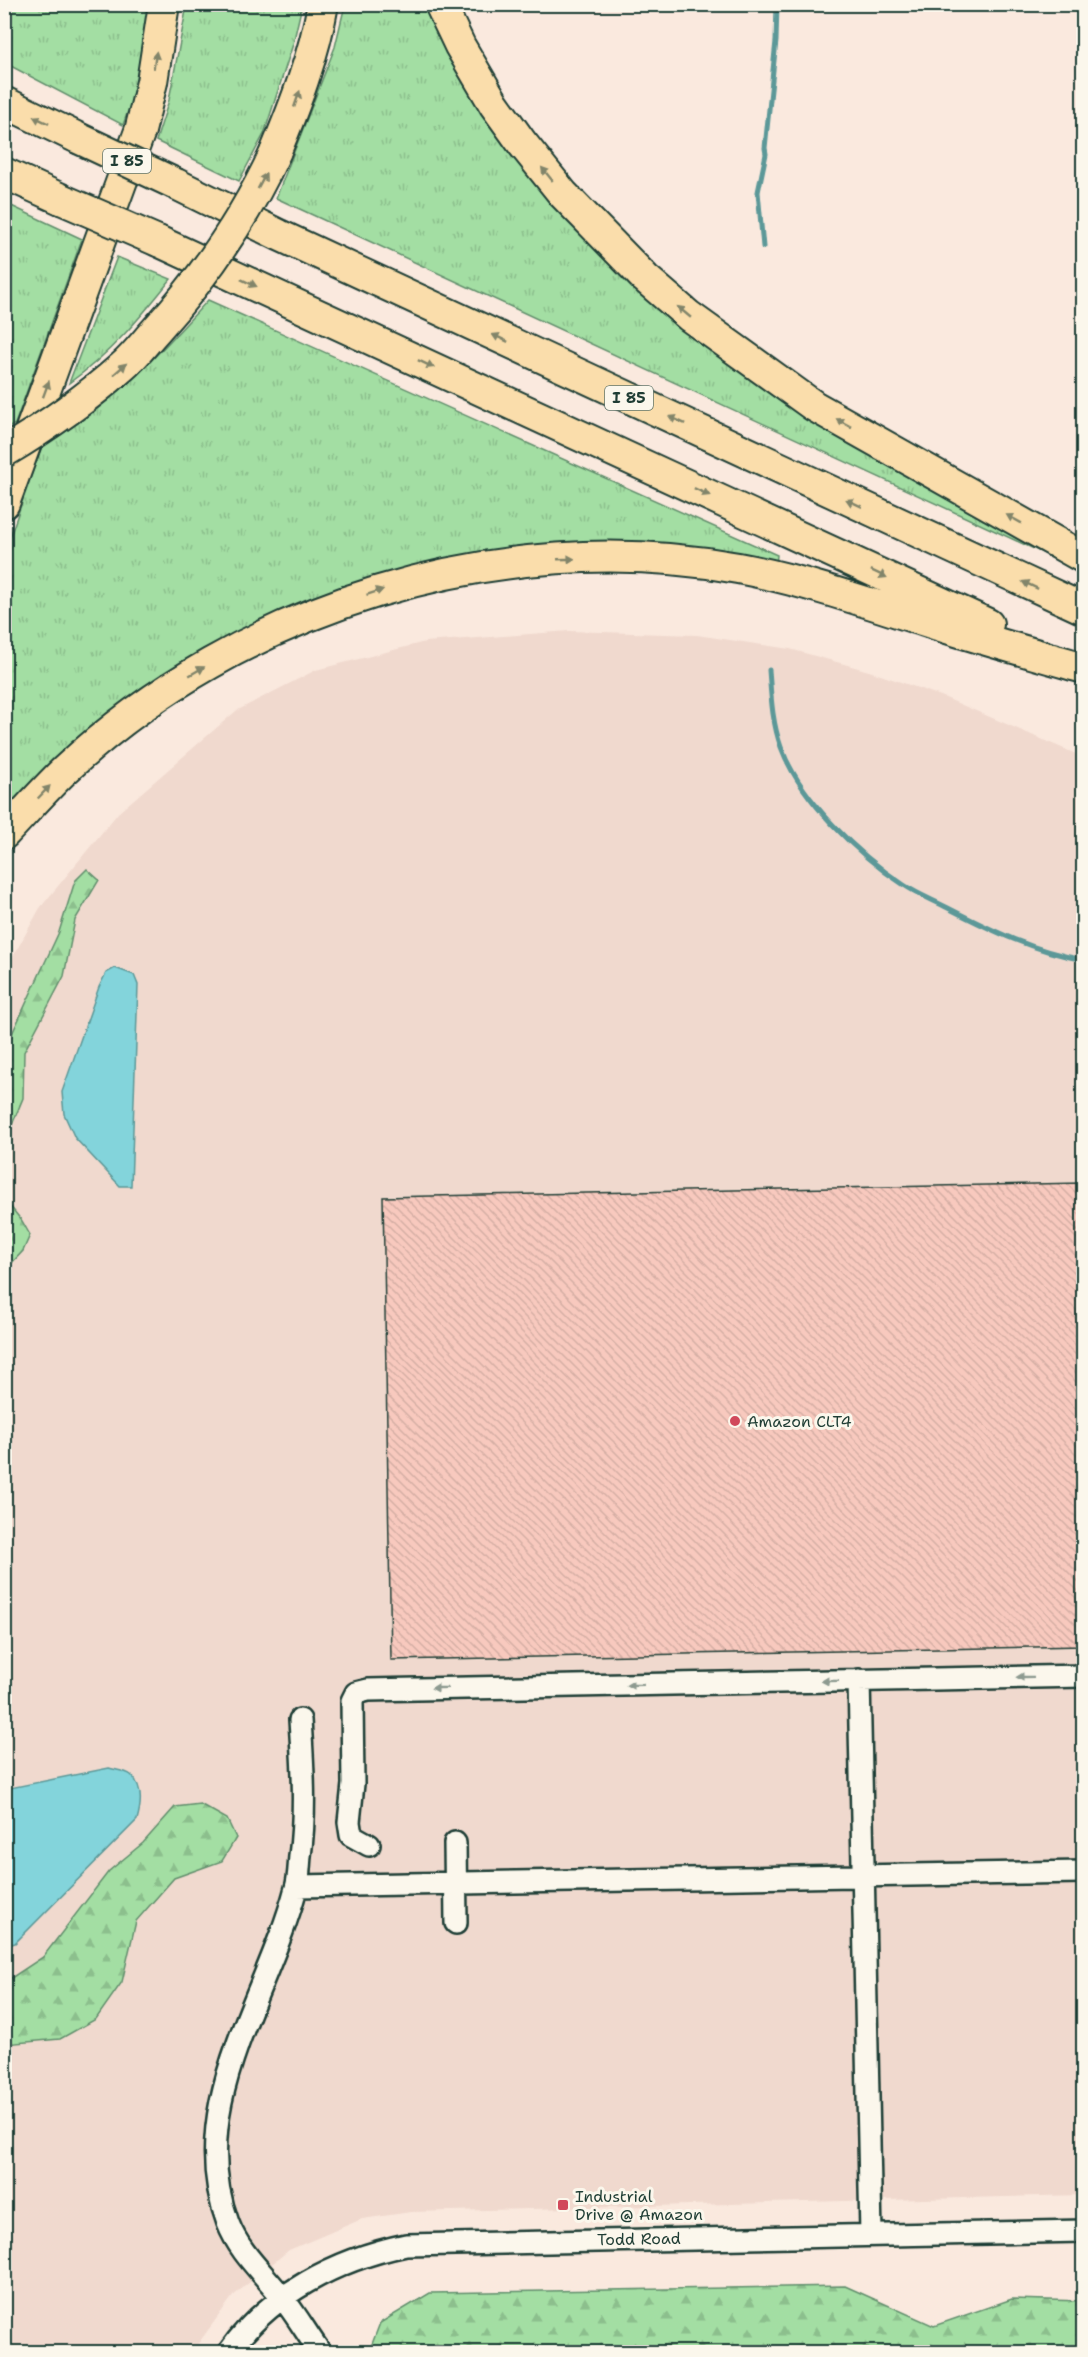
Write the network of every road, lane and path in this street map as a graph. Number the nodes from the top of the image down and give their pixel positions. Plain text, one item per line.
1 (164, 4) edge
2 (323, 4) edge
3 (440, 4) edge
4 (4, 102) edge
5 (4, 173) edge
6 (4, 452) edge
7 (4, 503) edge
8 (1083, 558) edge
9 (1083, 609) edge
10 (1083, 667) edge
11 (4, 834) edge
12 (1083, 1676) edge
13 (859, 1680) junction
14 (300, 1720) dead end
15 (455, 1843) dead end
16 (369, 1845) dead end
17 (1083, 1872) edge
18 (863, 1876) junction
19 (456, 1884) junction
20 (297, 1886) junction
21 (456, 1923) dead end
22 (1083, 2231) edge
23 (871, 2234) junction
24 (283, 2298) junction
25 (229, 2352) edge
26 (320, 2352) edge

7 -> 1 highway
6 -> 2 highway, bridge
8 -> 3 highway
9 -> 4 highway, I 85, bridge
5 -> 10 highway, bridge
11 -> 10 highway
12 -> 13 street
13 -> 16 street
13 - 18 street
14 - 20 street
15 - 19 street
17 - 18 street
18 - 19 street
18 - 23 street
19 - 20 street
19 - 21 street
20 - 24 street
22 - 23 street, Todd Road
23 - 24 street, Todd Road
24 - 25 street, Todd Road
24 - 26 street

